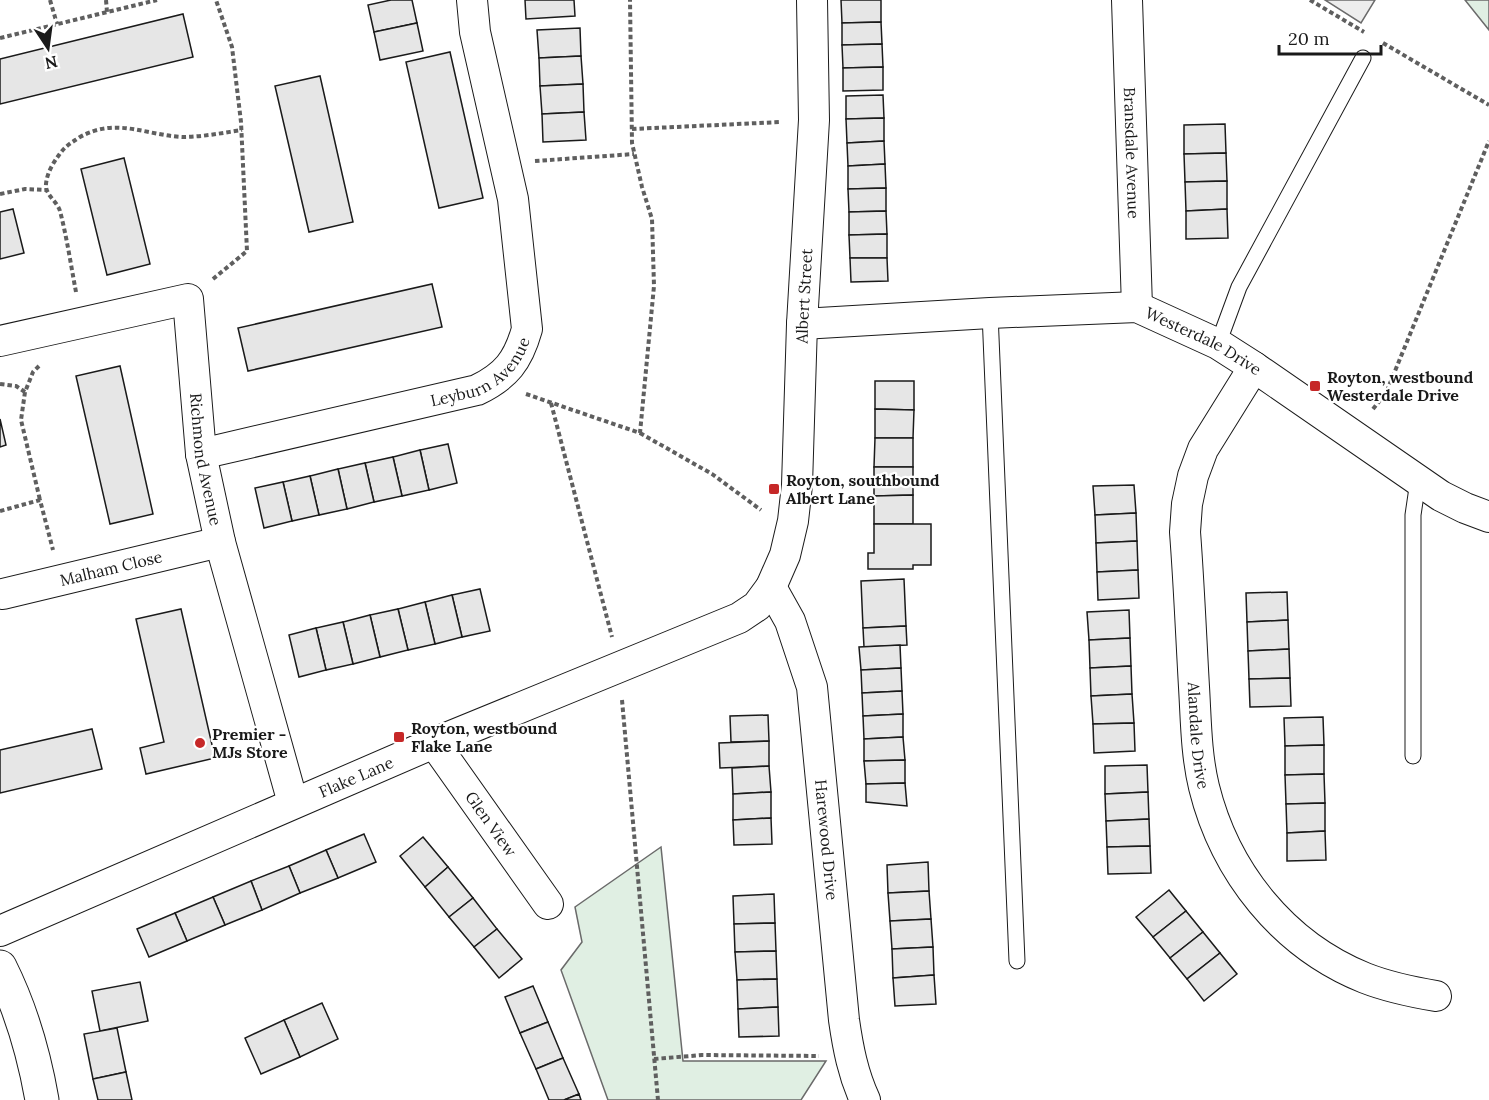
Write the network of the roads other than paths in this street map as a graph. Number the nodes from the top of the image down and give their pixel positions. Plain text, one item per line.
1 (472, 0) edge
2 (812, 0) edge
3 (1127, 0) edge
4 (1363, 58) dead end
5 (1137, 307) junction
6 (990, 313) junction
7 (802, 324) junction
8 (0, 341) edge
9 (1218, 344) junction
10 (1254, 367) junction
11 (201, 454) junction
12 (1418, 481) junction
13 (1489, 517) edge
14 (220, 542) junction
15 (771, 587) junction
16 (3, 594) dead end
17 (434, 743) junction
18 (1413, 756) dead end
19 (293, 803) junction
20 (548, 904) dead end
21 (0, 931) edge
22 (1017, 961) dead end
23 (0, 967) edge
24 (1436, 996) dead end
25 (42, 1100) edge
26 (865, 1100) edge

1 - 11 street, Leyburn Avenue
2 - 7 street, Albert Street
3 - 5 street, Bransdale Avenue
4 - 9 lane
5 - 6 street, Westerdale Drive
5 - 9 street, Westerdale Drive
6 - 7 street, Westerdale Drive
6 - 22 lane
7 - 15 street, Albert Street
8 - 11 street, Richmond Avenue
9 - 10 street, Westerdale Drive
10 - 12 street, Westerdale Drive
10 - 24 street, Alandale Drive
11 - 14 street, Richmond Avenue
12 - 13 street, Westerdale Drive
12 - 18 lane
14 - 16 street, Malham Close
14 - 19 street, Richmond Avenue
15 - 17 street, Flake Lane
15 - 26 street, Harewood Drive
17 - 19 street, Flake Lane
17 - 20 street, Glen View
19 - 21 street, Flake Lane
23 - 25 street

